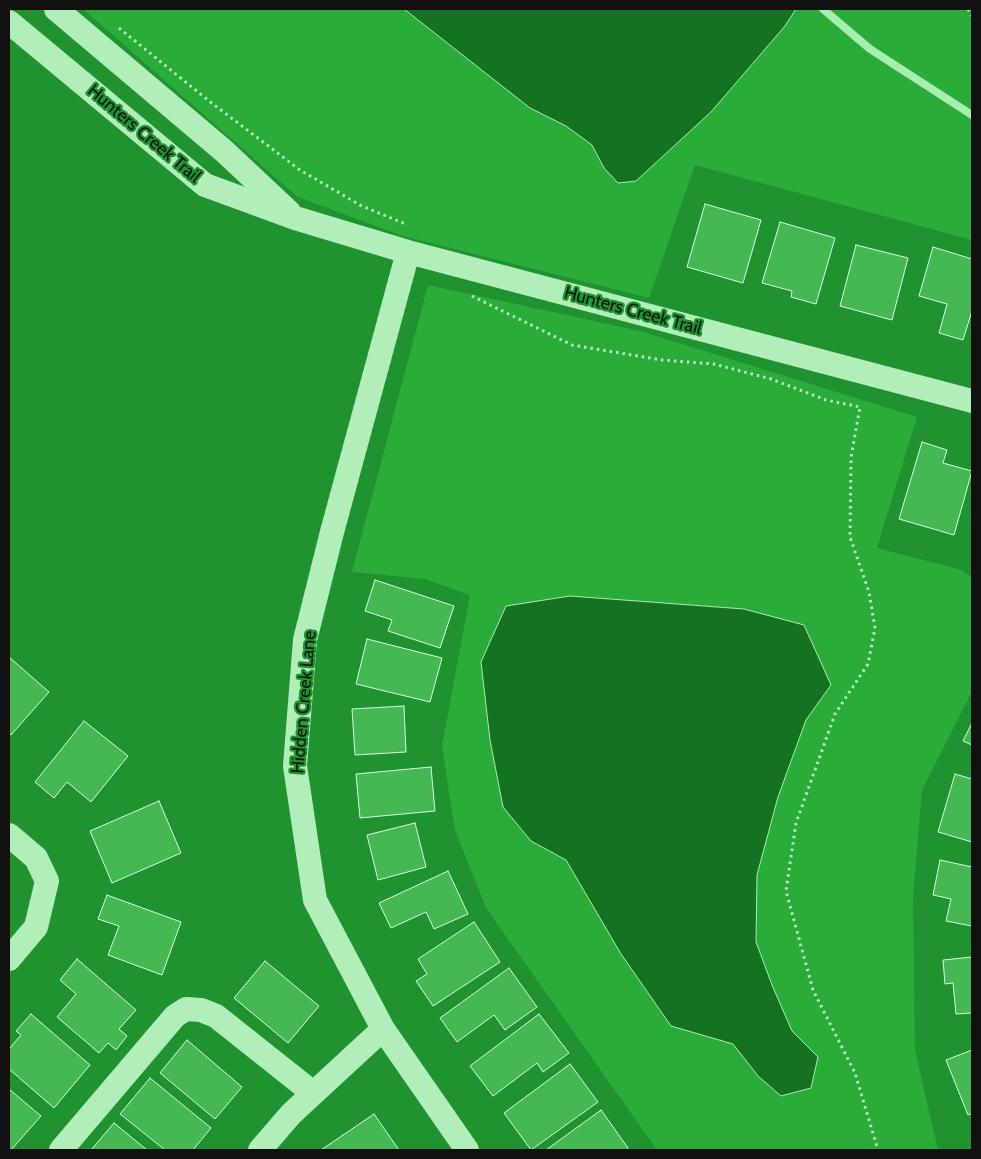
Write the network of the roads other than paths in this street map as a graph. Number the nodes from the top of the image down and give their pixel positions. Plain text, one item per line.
1 (56, 9) edge
2 (9, 22) edge
3 (295, 218) junction
4 (408, 252) junction
5 (972, 401) edge
6 (9, 835) edge
7 (9, 959) edge
8 (383, 1029) junction
9 (313, 1093) junction
10 (61, 1150) edge
11 (260, 1150) edge
12 (467, 1150) edge

1 - 3 street, Hunters Creek Trail
2 - 3 street, Hunters Creek Trail
3 - 4 street, Hunters Creek Trail
4 - 5 street, Hunters Creek Trail
4 - 8 street, Hidden Creek Lane
6 - 7 street
8 - 9 street
8 - 12 street, Hidden Creek Lane
9 - 10 street
9 - 11 street

